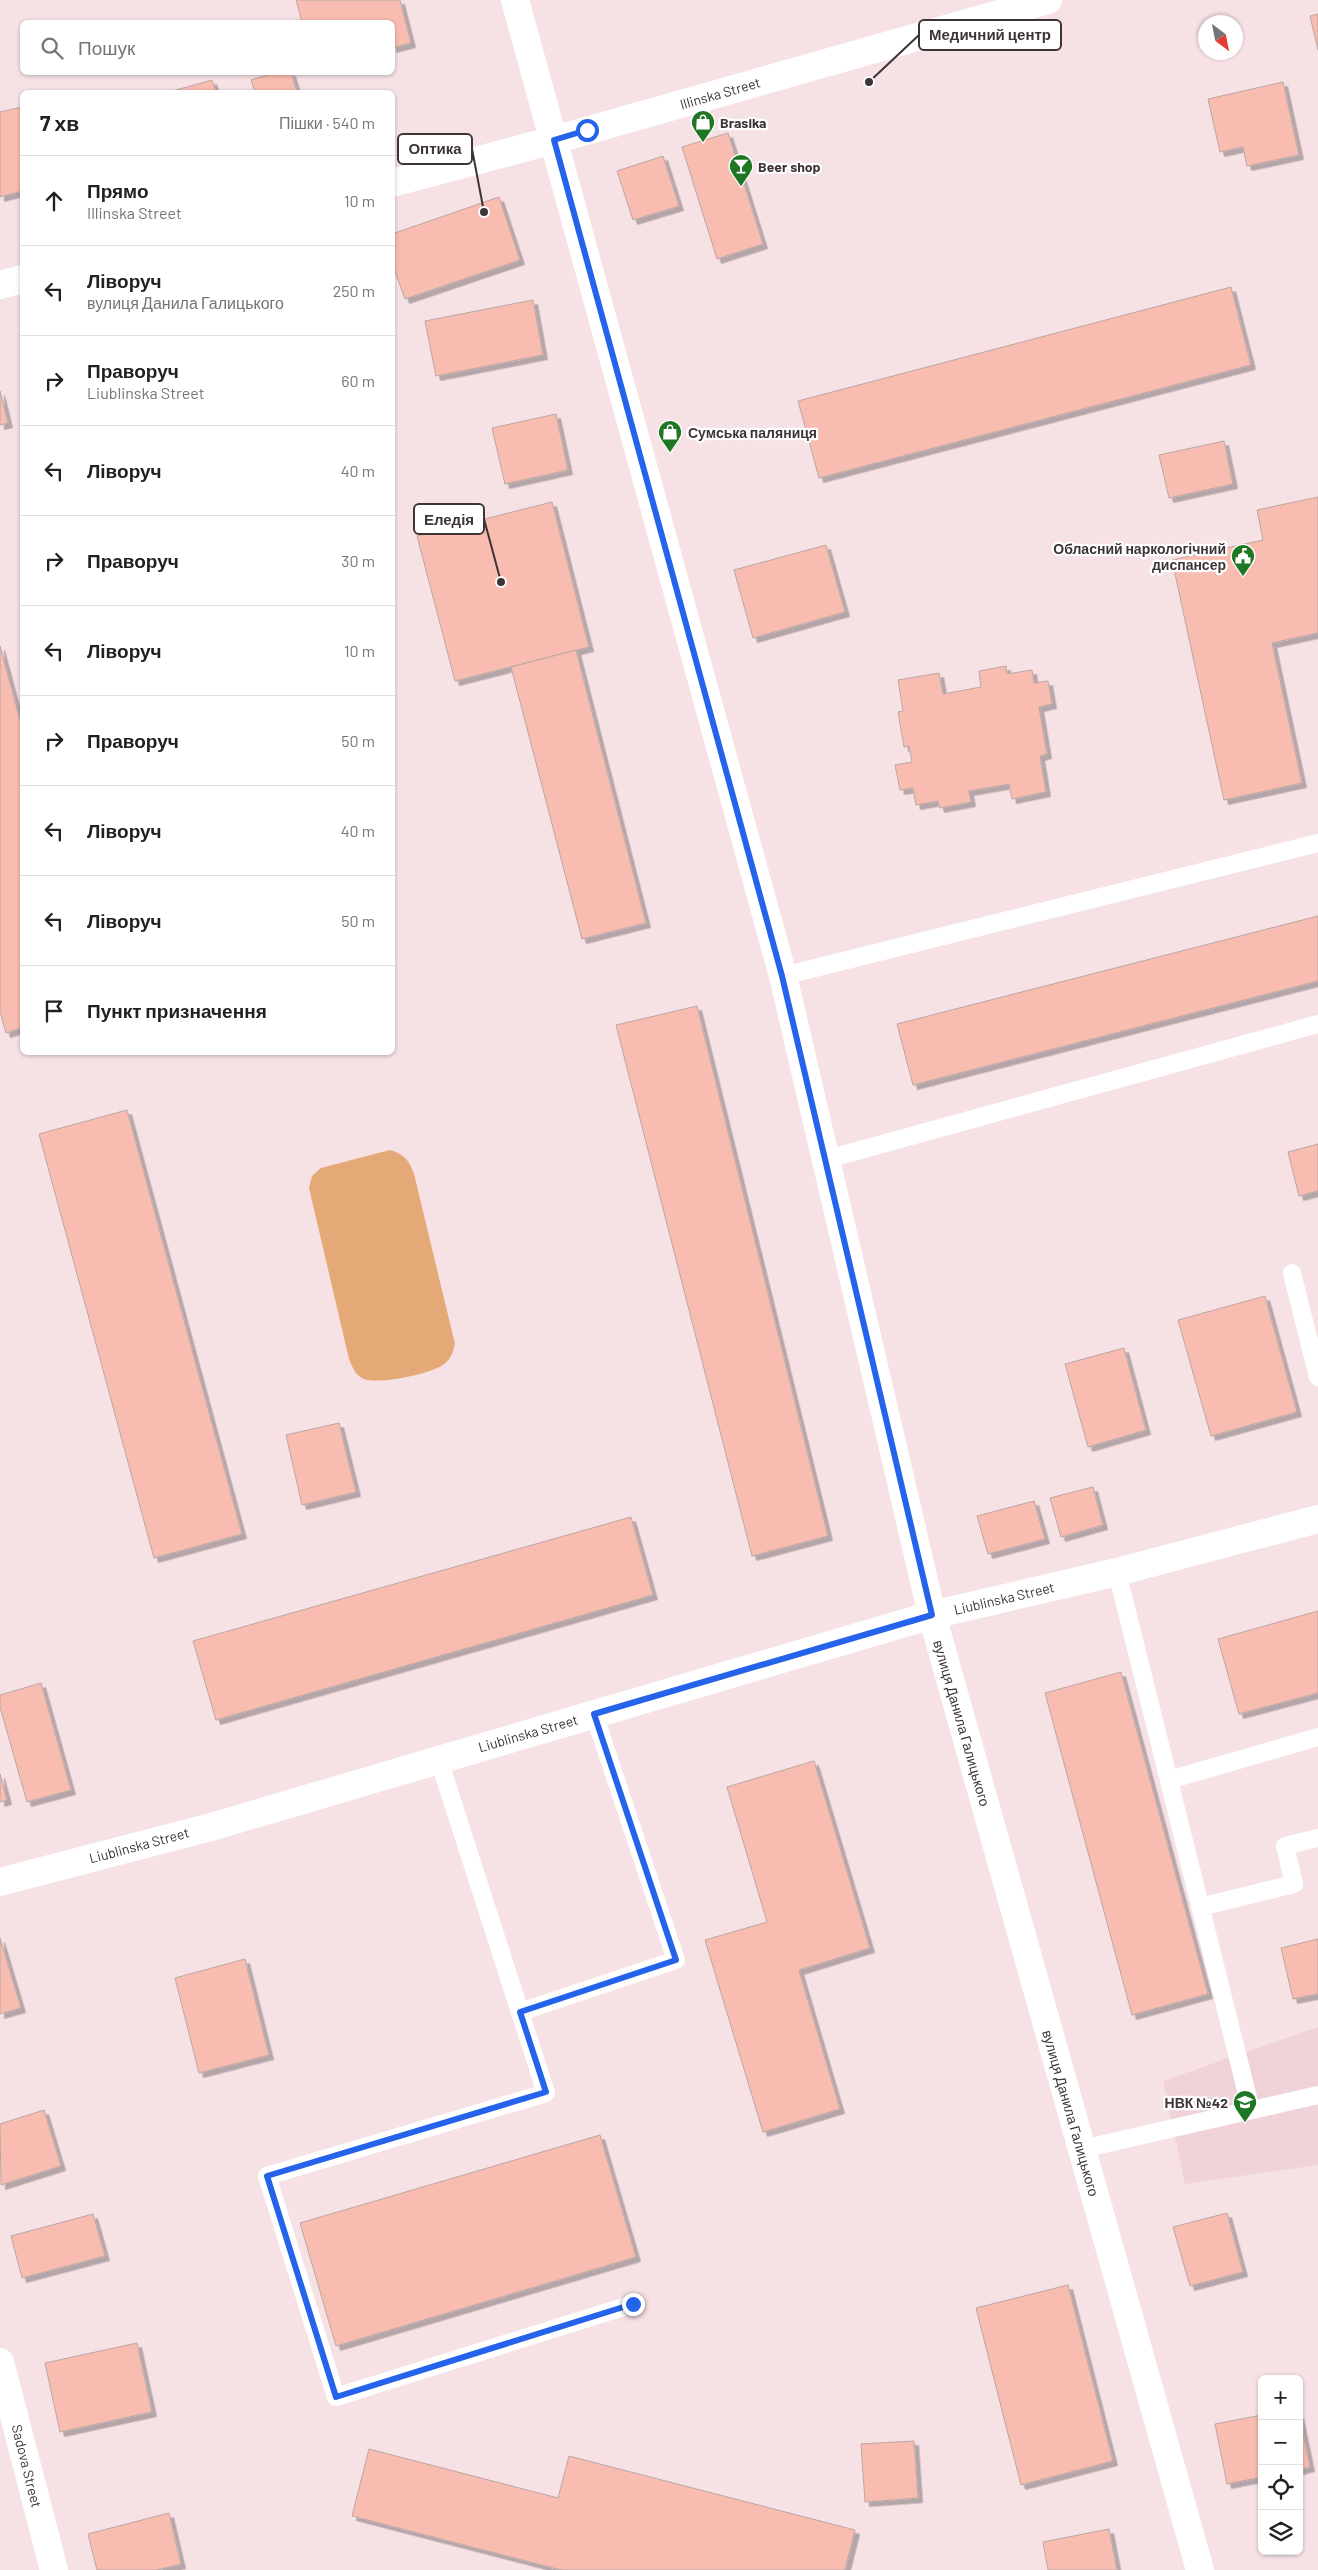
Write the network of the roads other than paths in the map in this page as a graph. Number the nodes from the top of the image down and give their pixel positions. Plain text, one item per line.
1 (514, 0) edge
2 (1048, 0) edge
3 (554, 140) junction
4 (395, 181) edge
5 (20, 280) edge
6 (0, 285) edge
7 (1318, 843) edge
8 (782, 976) junction
9 (1318, 1024) edge
10 (824, 1160) junction
11 (1292, 1273) dead end
12 (1318, 1377) edge
13 (1318, 1519) edge
14 (1117, 1572) junction
15 (932, 1615) junction
16 (594, 1714) junction
17 (1318, 1738) edge
18 (439, 1760) junction
19 (1169, 1780) junction
20 (1318, 1838) edge
21 (0, 1882) edge
22 (1200, 1907) junction
23 (520, 2012) junction
24 (1318, 2095) edge
25 (1251, 2110) junction
26 (1082, 2149) junction
27 (633, 2304) dead end
28 (0, 2362) edge
29 (54, 2570) edge
30 (1200, 2570) edge

1 - 3 street, вулиця Данила Галицького
2 - 3 street, Illinska Street
3 - 4 street, Illinska Street
3 - 8 street, вулиця Данила Галицького
5 - 6 street
7 - 8 lane
8 - 10 street, вулиця Данила Галицького
9 - 10 lane
10 - 15 street, вулиця Данила Галицького
11 - 12 lane
13 - 14 street, Liublinska Street
14 - 15 street, Liublinska Street
14 - 19 lane
15 - 16 street, Liublinska Street
15 - 26 street, вулиця Данила Галицького
16 - 18 street, Liublinska Street
16 - 23 lane
17 - 19 lane
18 - 21 street, Liublinska Street
18 - 23 lane
19 - 22 lane
20 - 22 lane
22 - 25 lane
23 - 27 lane
24 - 25 lane
25 - 26 lane
26 - 30 street, вулиця Данила Галицького
28 - 29 street, Sadova Street

